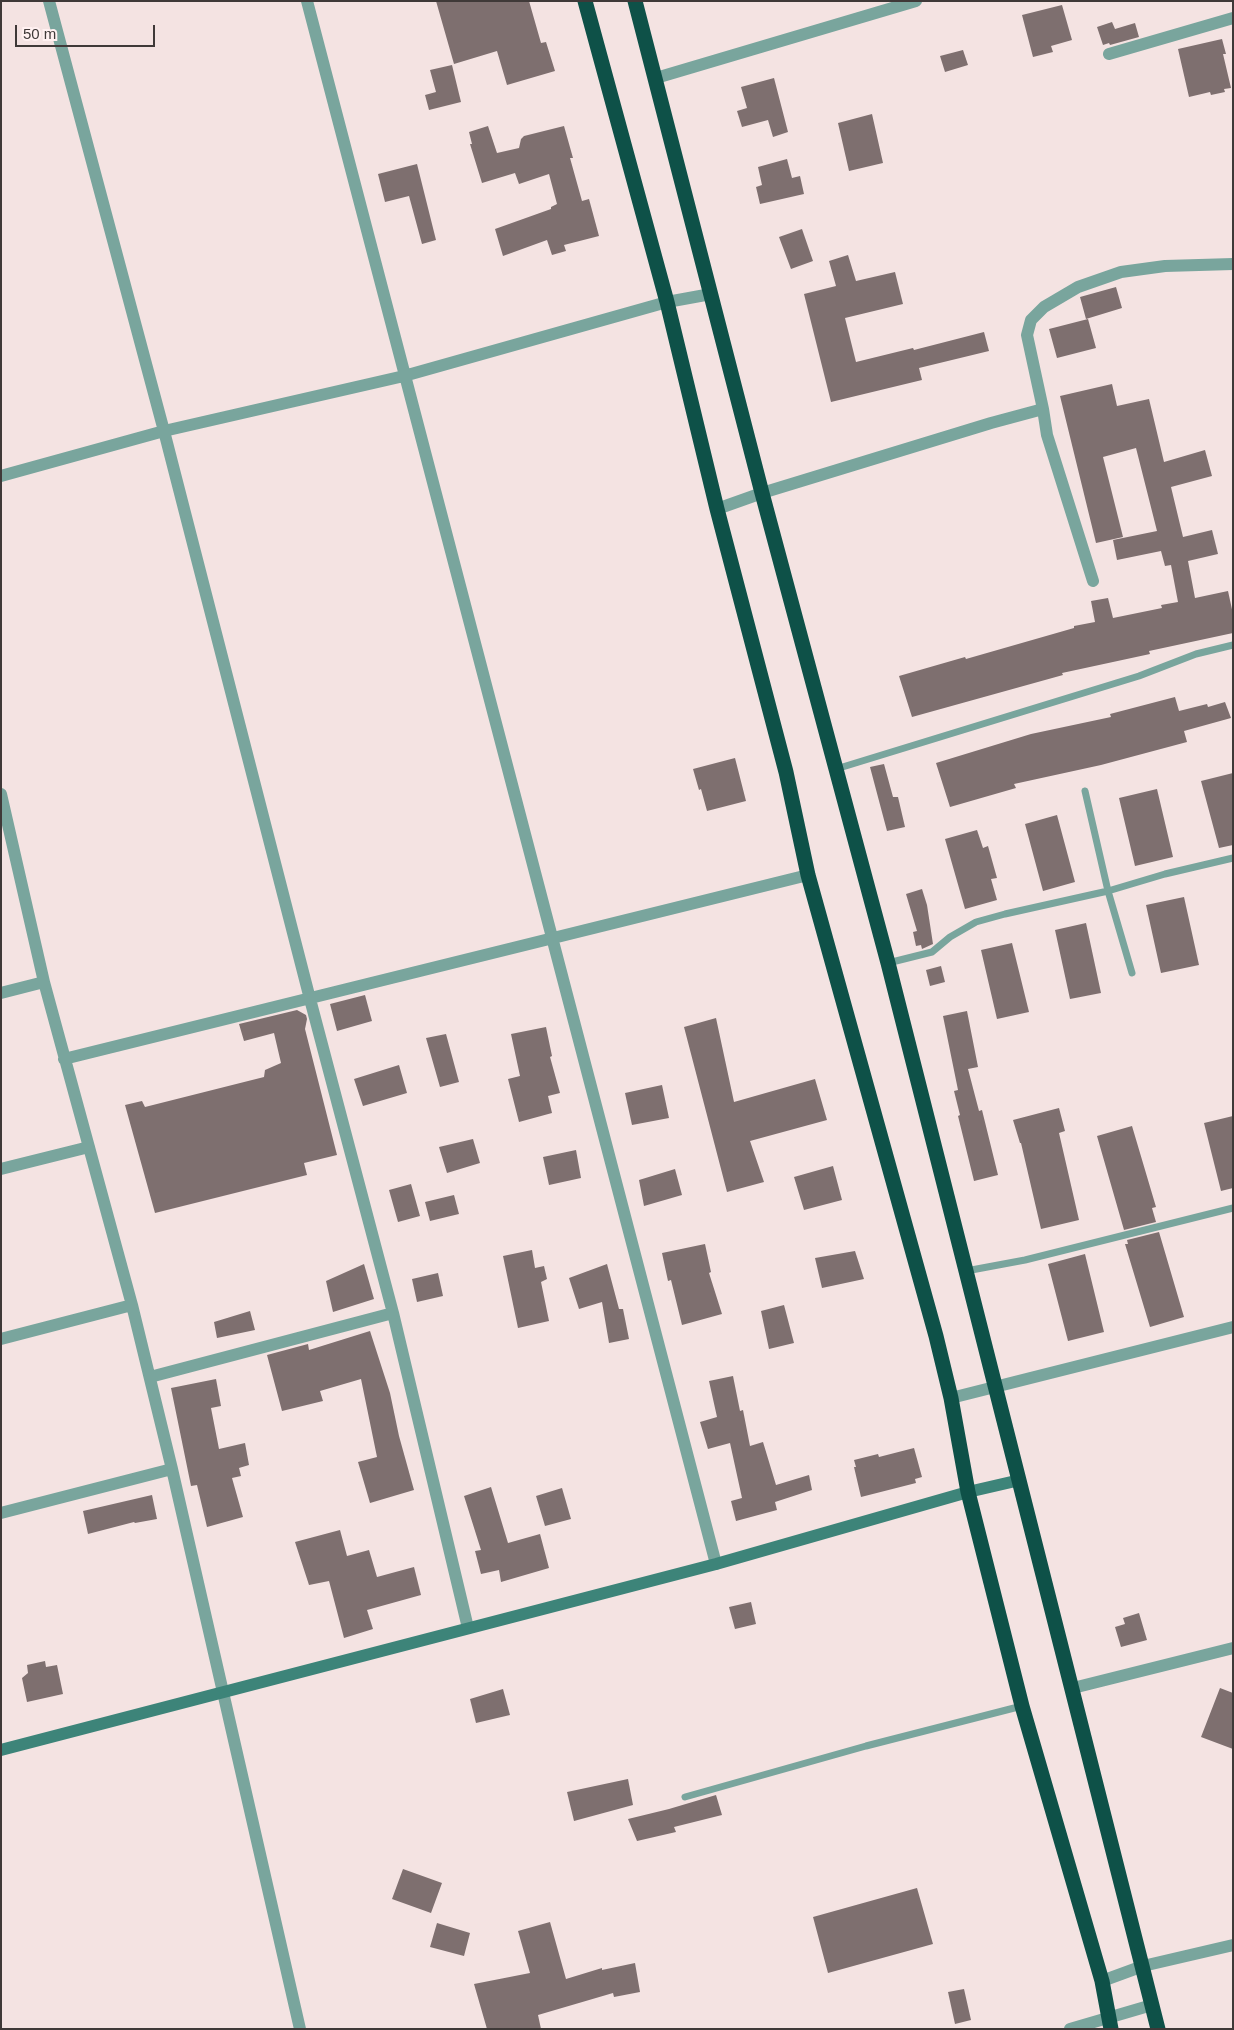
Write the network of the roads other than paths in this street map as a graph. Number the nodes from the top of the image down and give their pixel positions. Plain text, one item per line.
1 (49, 1) edge
2 (307, 1) edge
3 (585, 1) edge
4 (635, 1) edge
5 (916, 1) edge
6 (1233, 18) edge
7 (1109, 54) dead end
8 (656, 78) junction
9 (1233, 264) edge
10 (711, 294) junction
11 (666, 302) junction
12 (404, 376) junction
13 (1043, 409) junction
14 (164, 431) junction
15 (1, 476) edge
16 (762, 493) junction
17 (717, 509) junction
18 (1093, 581) dead end
19 (1233, 645) edge
20 (835, 769) junction
21 (1085, 791) dead end
22 (1, 794) edge
23 (5, 821) edge
24 (1233, 858) edge
25 (808, 875) junction
26 (1108, 891) junction
27 (552, 938) junction
28 (888, 963) junction
29 (1132, 973) dead end
30 (44, 982) junction
31 (1, 993) edge
32 (310, 999) junction
33 (64, 1059) junction
34 (89, 1147) junction
35 (1, 1169) edge
36 (1233, 1208) edge
37 (965, 1272) junction
38 (132, 1305) junction
39 (393, 1313) junction
40 (1233, 1327) edge
41 (1, 1339) edge
42 (150, 1377) junction
43 (995, 1388) junction
44 (951, 1398) junction
45 (172, 1469) junction
46 (1020, 1480) junction
47 (968, 1492) junction
48 (1, 1513) edge
49 (716, 1564) junction
50 (468, 1628) junction
51 (1233, 1648) edge
52 (1073, 1688) junction
53 (224, 1692) junction
54 (1022, 1706) junction
55 (1, 1750) edge
56 (685, 1797) dead end
57 (1233, 1945) edge
58 (1143, 1966) junction
59 (1102, 1981) junction
60 (1152, 2005) junction
61 (1109, 2024) edge
62 (300, 2029) edge
63 (1070, 2029) edge
64 (1158, 2029) edge

1 - 14 street
2 - 12 street
3 - 11 highway
4 - 8 highway
5 - 8 street
6 - 7 street
8 - 10 highway
9 - 13 street
10 - 11 street
10 - 16 highway
11 - 12 street
11 - 17 highway
12 - 14 street
12 - 27 street
13 - 16 street
13 - 18 street
14 - 15 street
14 - 32 street
16 - 17 street
16 - 20 highway
17 - 25 highway
19 - 20 lane
20 - 28 highway
21 - 26 lane
22 - 23 street
23 - 30 street
24 - 26 lane
25 - 27 street
25 - 44 highway
26 - 28 lane
26 - 29 lane
27 - 32 street
27 - 49 street
28 - 37 highway
30 - 31 street
30 - 33 street
32 - 33 street
32 - 39 street
33 - 34 street
34 - 35 street
34 - 38 street
36 - 37 lane
37 - 43 highway
38 - 41 street
38 - 42 street
39 - 42 street
39 - 50 street
40 - 43 street
42 - 45 street
43 - 44 street
43 - 46 highway
44 - 47 highway
45 - 48 street
45 - 53 street
46 - 47 street
46 - 52 highway
47 - 49 street
47 - 54 highway
49 - 50 street
50 - 53 street
51 - 52 street
52 - 58 highway
53 - 55 street
53 - 62 street
54 - 56 lane
54 - 59 highway
57 - 58 street
58 - 59 street
58 - 60 highway
59 - 61 highway
60 - 61 street
60 - 64 highway
61 - 63 street

